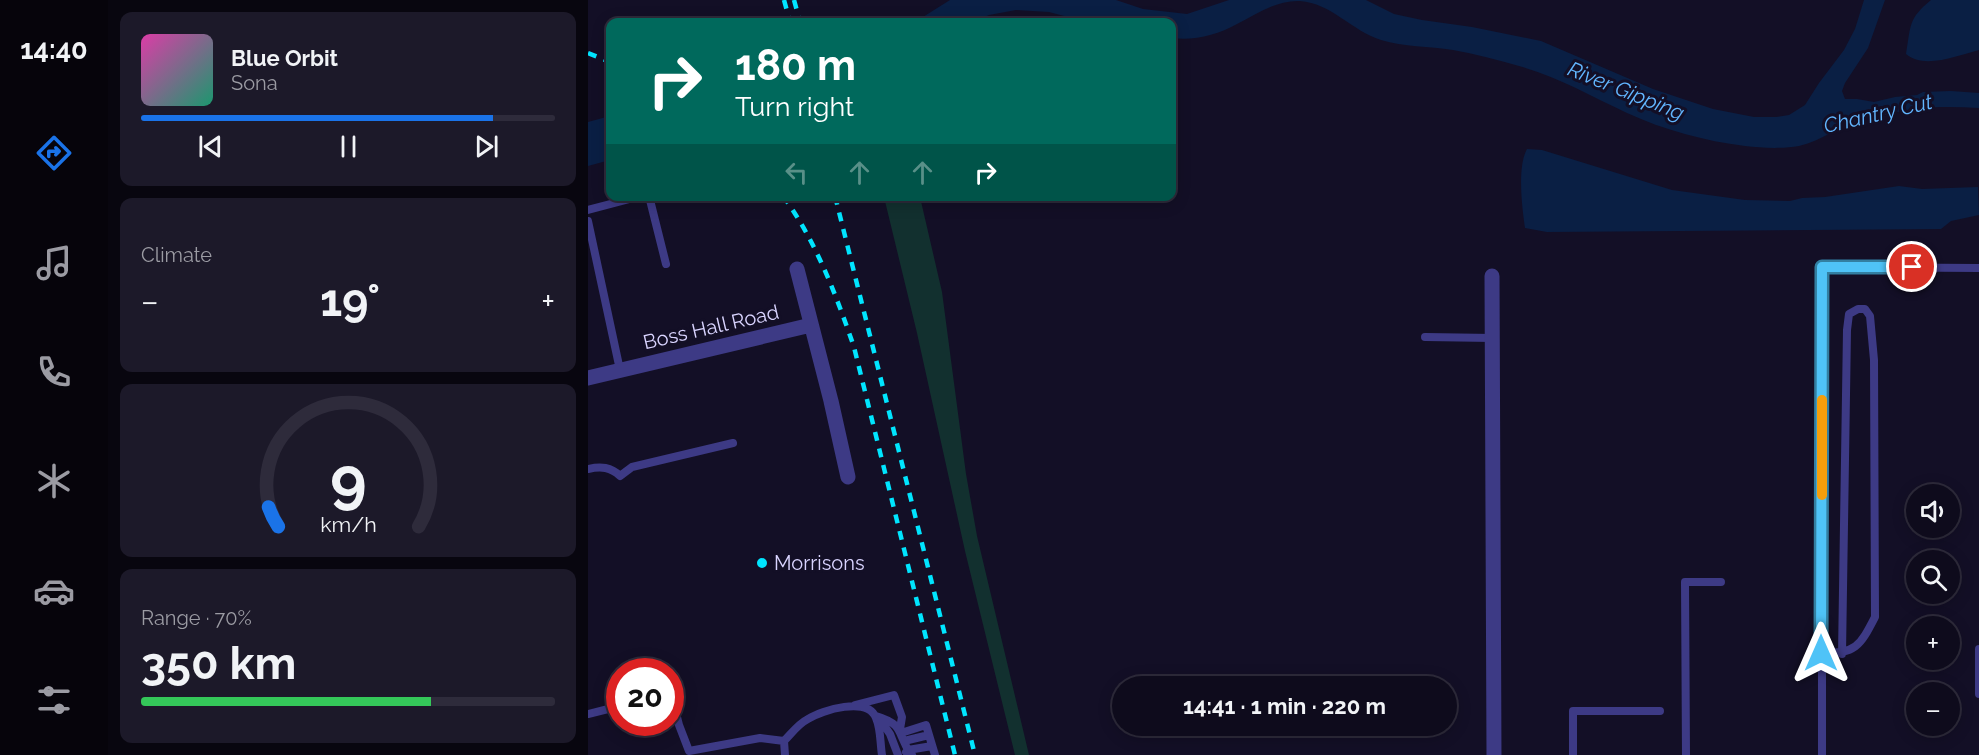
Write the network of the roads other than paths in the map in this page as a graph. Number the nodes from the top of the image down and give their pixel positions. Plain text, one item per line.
1 (621, 201) edge
2 (650, 201) edge
3 (588, 210) edge
4 (588, 221) edge
5 (666, 264) dead end
6 (1979, 268) edge
7 (797, 269) dead end
8 (1492, 276) dead end
9 (812, 325) junction
10 (1425, 337) dead end
11 (1493, 338) junction
12 (620, 370) junction
13 (588, 378) edge
14 (733, 442) dead end
15 (588, 469) edge
16 (848, 477) dead end
17 (1721, 582) dead end
18 (1979, 649) edge
19 (1821, 653) junction
20 (1842, 654) junction
21 (1979, 694) edge
22 (854, 705) junction
23 (606, 710) edge
24 (1660, 711) dead end
25 (588, 714) edge
26 (876, 716) junction
27 (683, 736) edge
28 (784, 741) junction
29 (905, 744) edge
30 (934, 750) edge
31 (785, 755) edge
32 (882, 755) edge
33 (898, 755) edge
34 (1494, 755) edge
35 (1573, 755) edge
36 (1686, 755) edge
37 (1822, 755) edge

1 - 3 lane
2 - 5 lane
4 - 12 lane, Boss Hall Road
6 - 19 lane
7 - 9 street, Boss Hall Road
8 - 11 street
9 - 12 street, Boss Hall Road
9 - 16 street, Boss Hall Road
10 - 11 lane
11 - 34 street
12 - 13 street, Boss Hall Road
14 - 15 lane
17 - 36 lane
18 - 21 lane
19 - 20 lane
19 - 37 lane
20 - 20 lane
22 - 26 lane
22 - 28 lane
22 - 29 lane
23 - 25 lane
24 - 35 lane
26 - 29 lane
26 - 32 lane
26 - 33 lane
27 - 28 lane
28 - 31 lane
29 - 30 lane
29 - 30 lane

